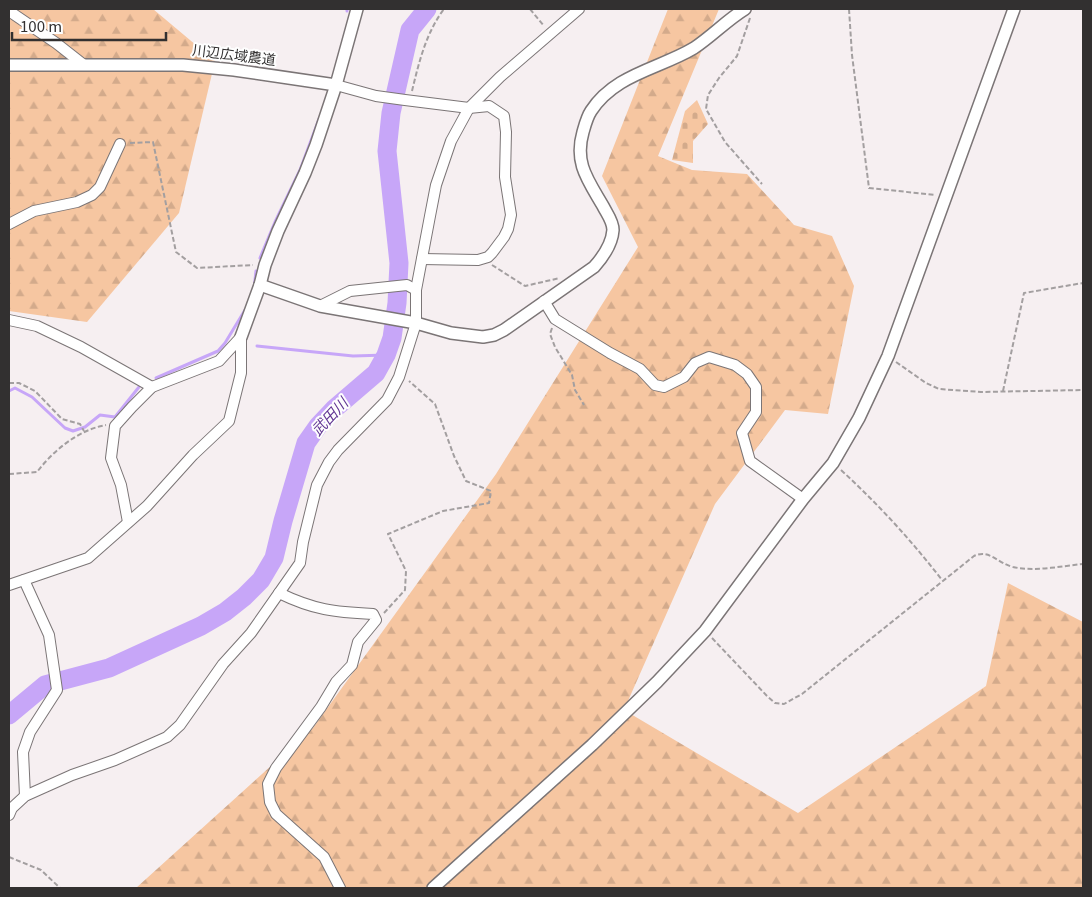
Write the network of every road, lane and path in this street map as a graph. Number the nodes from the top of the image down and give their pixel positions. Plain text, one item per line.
1 (357, 9) edge
2 (444, 9) edge
3 (530, 9) edge
4 (579, 9) edge
5 (849, 9) edge
6 (1014, 9) edge
7 (9, 11) edge
8 (748, 13) edge
9 (550, 34) junction
10 (9, 65) edge
11 (84, 65) junction
12 (336, 84) junction
13 (407, 101) junction
14 (469, 108) junction
15 (120, 144) joint
16 (762, 184) dead end
17 (946, 196) junction
18 (9, 224) edge
19 (485, 258) junction
20 (422, 259) junction
21 (265, 265) junction
22 (561, 278) dead end
23 (1083, 283) edge
24 (260, 285) junction
25 (412, 288) junction
26 (544, 301) junction
27 (320, 306) junction
28 (555, 319) junction
29 (9, 320) edge
30 (411, 323) junction
31 (241, 337) junction
32 (888, 356) junction
33 (400, 372) junction
34 (9, 382) edge
35 (152, 387) junction
36 (1083, 390) edge
37 (1003, 391) junction
38 (584, 405) dead end
39 (115, 426) junction
40 (84, 431) junction
41 (833, 463) junction
42 (9, 474) edge
43 (803, 499) junction
44 (128, 522) junction
45 (1083, 564) edge
46 (24, 580) junction
47 (942, 580) junction
48 (9, 585) edge
49 (279, 593) junction
50 (376, 620) junction
51 (705, 631) junction
52 (25, 796) junction
53 (9, 815) edge
54 (9, 857) edge
55 (60, 888) edge
56 (340, 888) edge
57 (433, 888) edge

1 - 12 street
2 - 13 path
3 - 9 path
4 - 9 street
5 - 17 path
6 - 17 street
7 - 11 street
8 - 16 path
8 - 26 street
9 - 14 street
10 - 11 street, 川辺広域農道
11 - 12 street, 川辺広域農道
12 - 13 street
12 - 21 street
13 - 14 street
14 - 19 street
14 - 20 street
15 - 18 street
15 - 21 path
17 - 32 street
19 - 20 street
19 - 22 path
20 - 25 street
21 - 24 street
23 - 37 path
24 - 27 street
24 - 31 street
25 - 27 street
25 - 30 street
26 - 28 street
26 - 30 street
27 - 30 street
28 - 38 path
28 - 43 street
29 - 35 street
30 - 33 street
31 - 35 street
31 - 44 street
32 - 37 path
32 - 41 street
33 - 49 street
33 - 50 path
34 - 40 path
35 - 39 street
36 - 37 path
39 - 40 path
39 - 44 street
40 - 42 path
41 - 43 street
41 - 47 path
43 - 51 street
44 - 46 street
45 - 47 path
46 - 48 street
46 - 52 street
47 - 51 path
49 - 50 street
49 - 52 street
50 - 56 street
51 - 57 street
52 - 53 street
54 - 55 path

